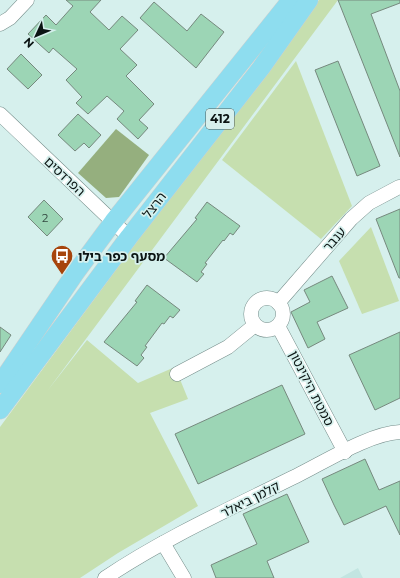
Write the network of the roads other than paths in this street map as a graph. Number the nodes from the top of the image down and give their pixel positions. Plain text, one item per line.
1 (26, 0) edge
2 (291, 0) edge
3 (309, 0) edge
4 (0, 24) edge
5 (0, 114) edge
6 (399, 187) dead end
7 (113, 222) junction
8 (129, 237) junction
9 (278, 303) junction
10 (255, 325) junction
11 (278, 326) junction
12 (177, 374) dead end
13 (0, 384) edge
14 (0, 410) edge
15 (400, 432) edge
16 (345, 452) junction
17 (163, 542) junction
18 (105, 578) edge
19 (184, 578) edge

1 - 4 street
2 - 7 main road, הרצל / 412
3 - 8 main road, הרצל / 412
5 - 7 street, הפרדסים
6 - 9 street, ענבר
7 - 8 street, הפרדסים
7 - 13 main road, הרצל / 412
8 - 14 main road, הרצל / 412
9 - 10 street
9 - 11 street
10 - 11 street
10 - 12 street
11 - 16 street, סמטת היקינטון
15 - 16 street, קלמן ביאלר
16 - 17 street, קלמן ביאלר
17 - 18 street, קלמן ביאלר
17 - 19 street

